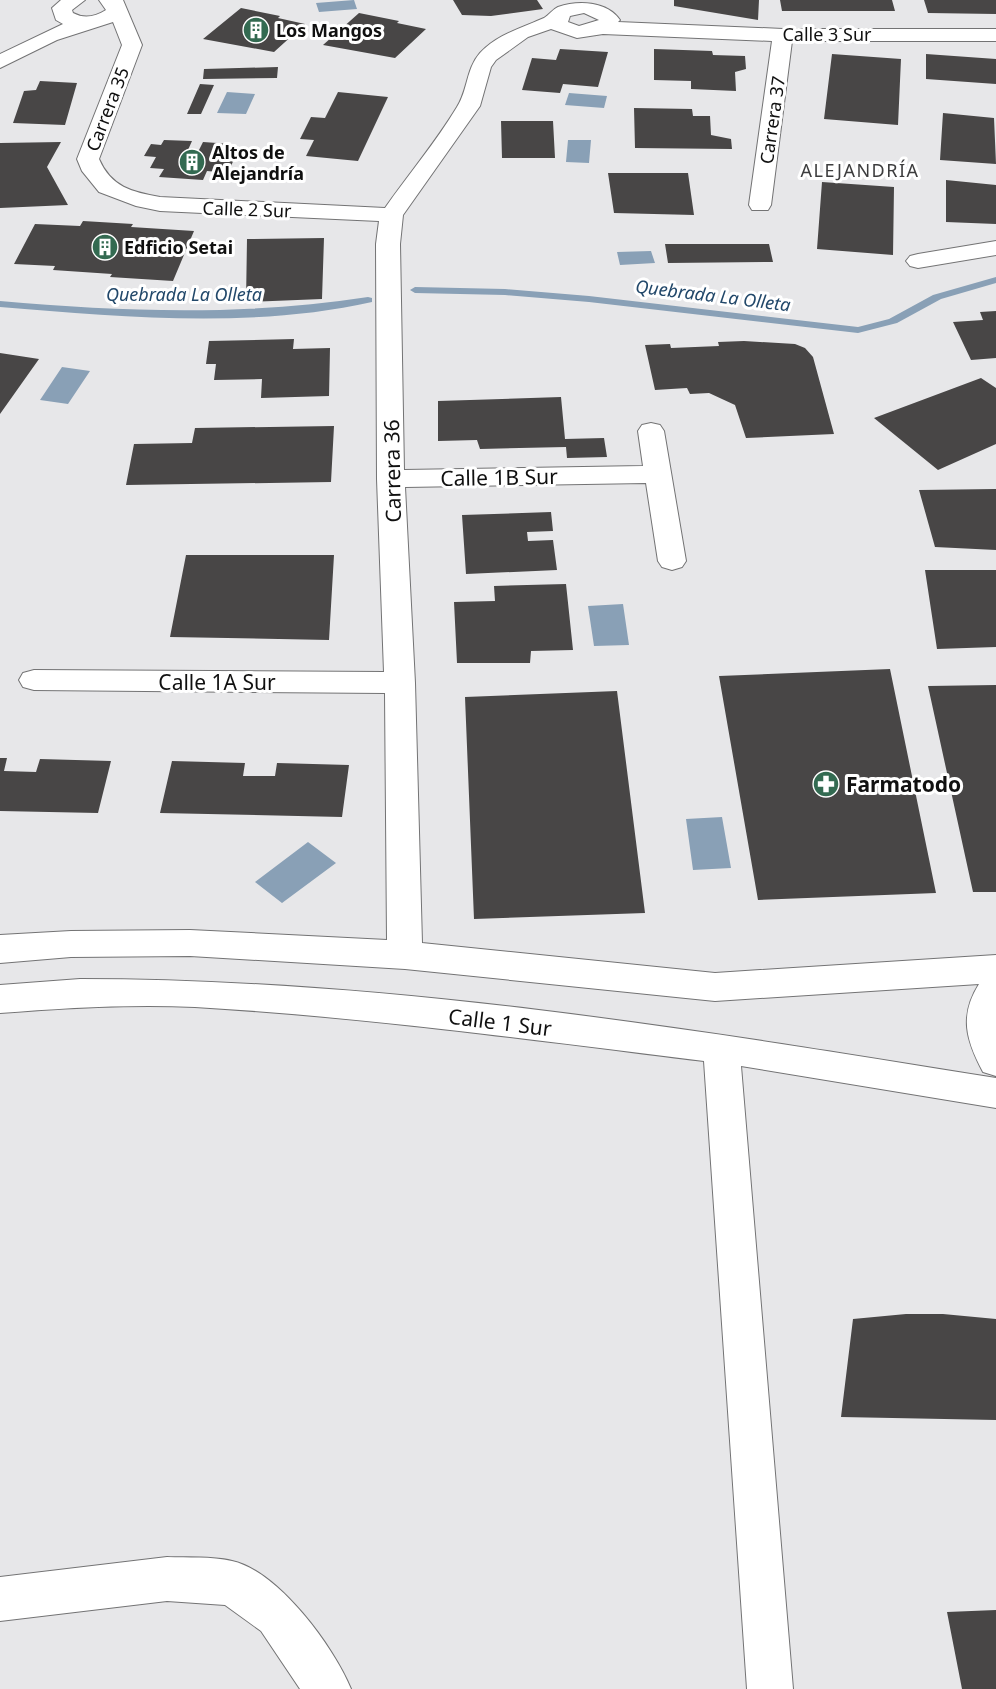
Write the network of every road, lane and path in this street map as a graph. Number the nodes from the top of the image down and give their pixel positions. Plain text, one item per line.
1 (67, 5) edge
2 (117, 8) edge
3 (600, 11) edge
4 (91, 22) junction
5 (560, 24) junction
6 (783, 35) junction
7 (996, 35) edge
8 (0, 42) edge
9 (0, 62) edge
10 (105, 188) joint
11 (760, 205) dead end
12 (391, 215) junction
13 (996, 248) edge
14 (918, 261) dead end
15 (651, 431) dead end
16 (658, 474) junction
17 (391, 479) junction
18 (672, 561) dead end
19 (34, 680) dead end
20 (400, 684) junction
21 (0, 949) edge
22 (405, 955) junction
23 (996, 969) edge
24 (996, 987) edge
25 (0, 999) edge
26 (721, 1048) junction
27 (996, 1061) edge
28 (996, 1093) edge
29 (0, 1599) edge
30 (328, 1689) edge
31 (770, 1689) edge

1 - 4 street, Carrera 35
1 - 8 street
2 - 4 street, Carrera 35
2 - 10 street, Carrera 35
3 - 5 street
3 - 5 street, Calle 3 Sur
3 - 6 street, Calle 3 Sur
4 - 9 street
5 - 12 street, Carrera 36
6 - 7 street, Calle 3 Sur
6 - 11 street, Carrera 37
10 - 12 street, Calle 2 Sur
12 - 17 street, Carrera 36
13 - 14 street
15 - 16 street
16 - 17 street, Calle 1B Sur
16 - 18 street
17 - 20 street, Carrera 36
19 - 20 street, Calle 1A Sur
20 - 22 street, Carrera 36
21 - 22 street
22 - 23 street
24 - 27 street
25 - 26 street, Calle 1 Sur
26 - 28 street, Calle 1 Sur
26 - 31 street
29 - 30 street

